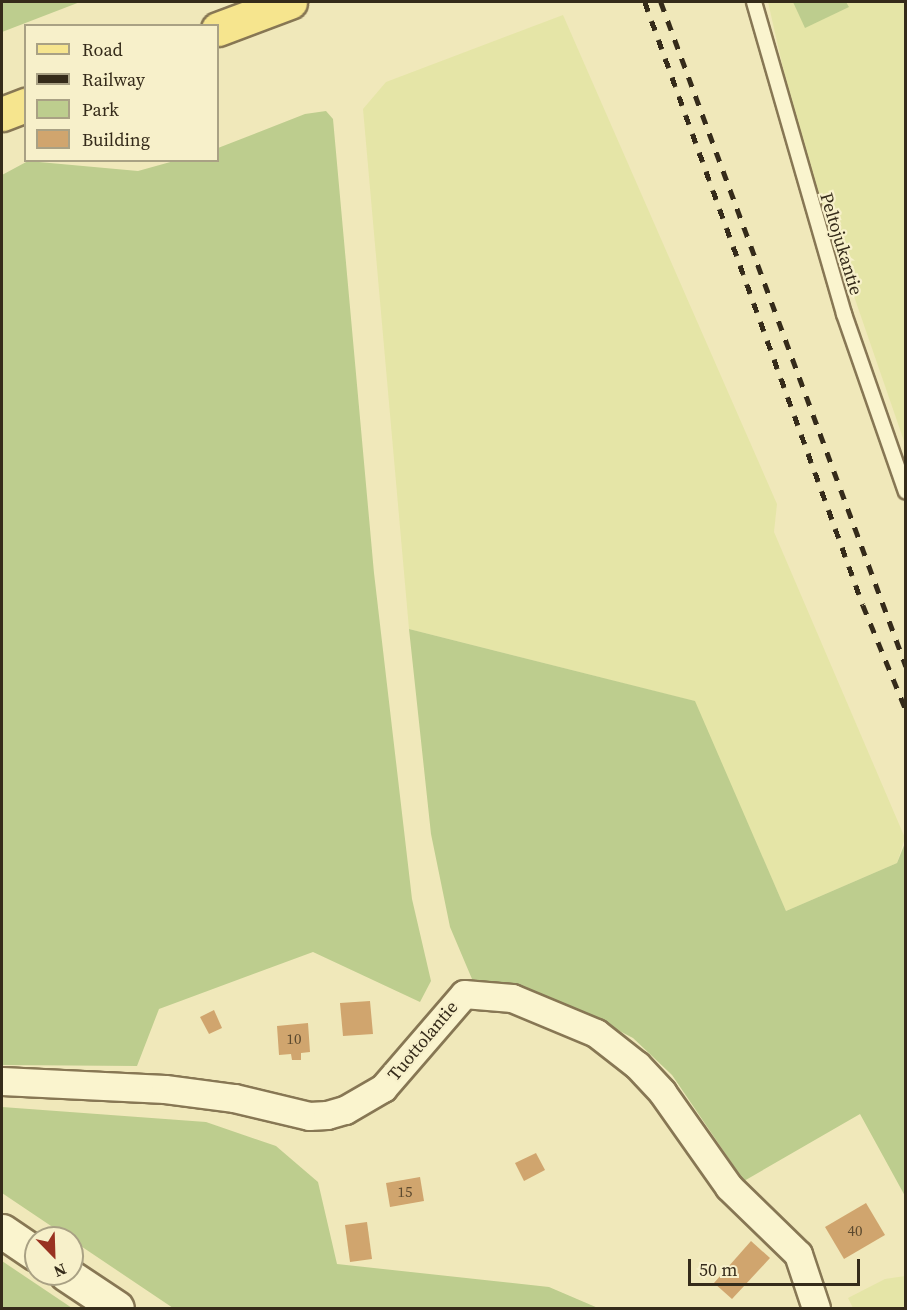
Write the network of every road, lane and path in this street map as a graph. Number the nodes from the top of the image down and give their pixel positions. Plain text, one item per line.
1 (290, 2) edge
2 (754, 2) edge
3 (219, 29) edge
4 (24, 106) edge
5 (2, 114) edge
6 (906, 492) edge
7 (2, 1081) edge
8 (2, 1231) edge
9 (24, 1246) edge
10 (84, 1286) edge
11 (117, 1308) edge
12 (816, 1308) edge

1 - 3 main road
2 - 6 lane, Peltojukantie
4 - 5 main road
7 - 12 street, Tuottolantie
8 - 9 street
10 - 11 street

